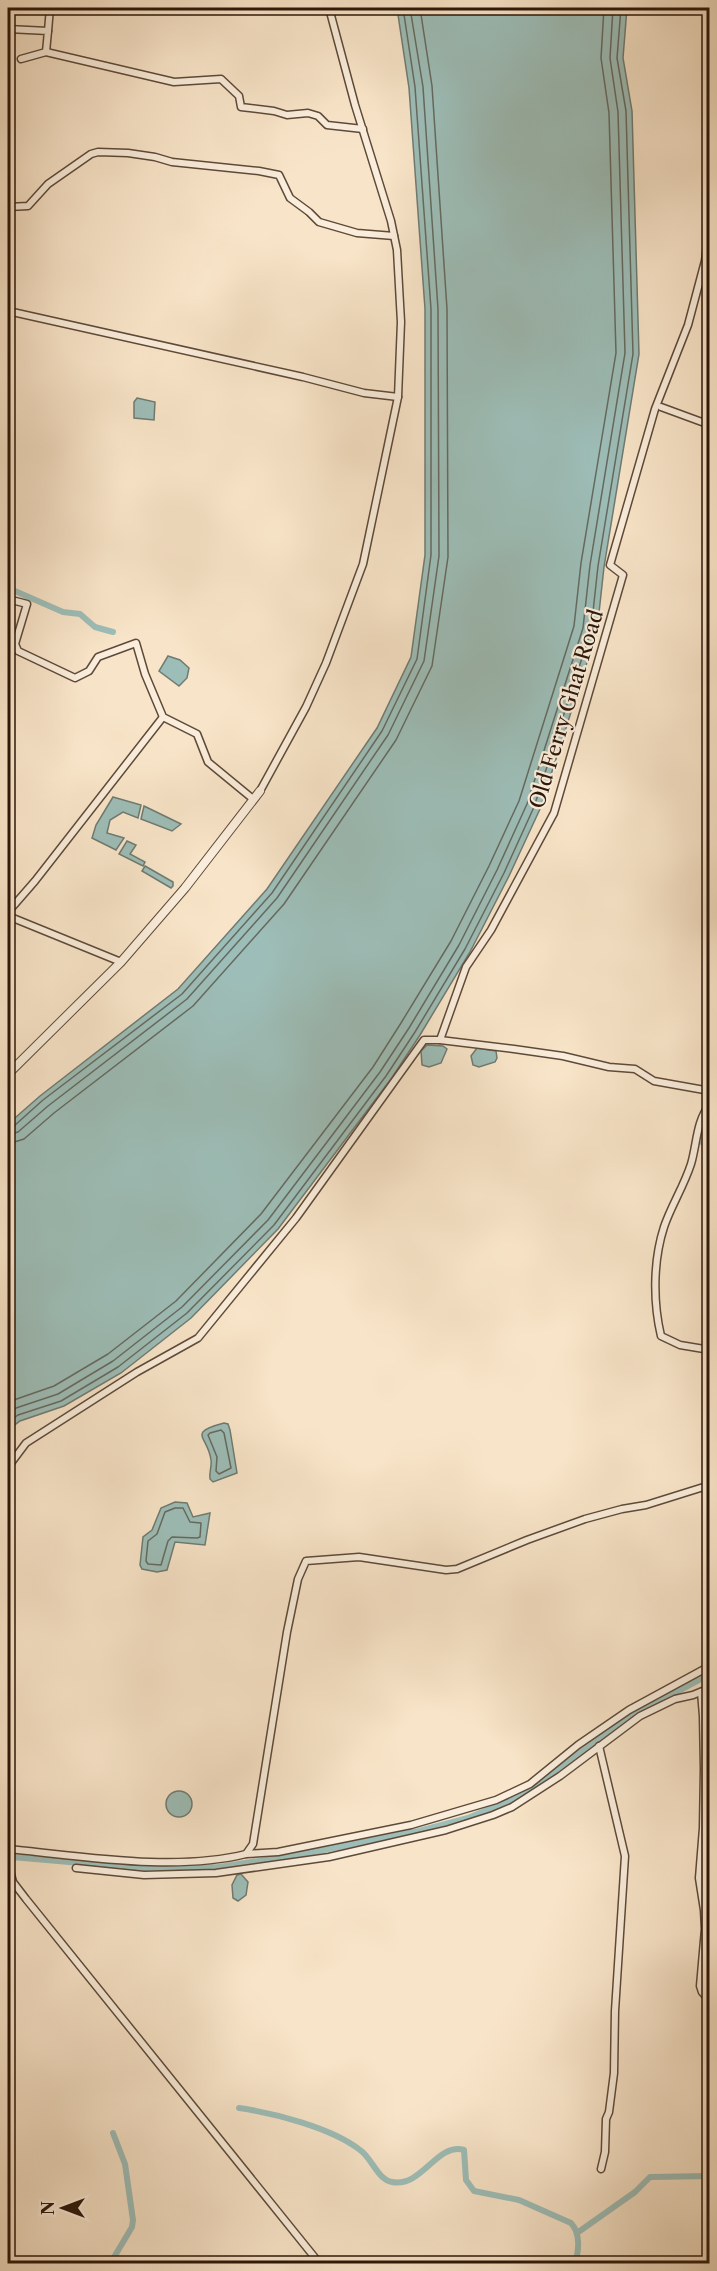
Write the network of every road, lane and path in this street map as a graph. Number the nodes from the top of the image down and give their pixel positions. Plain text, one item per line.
1 (50, 8) edge
2 (329, 8) edge
3 (8, 29) edge
4 (48, 31) junction
5 (46, 52) junction
6 (21, 59) dead end
7 (363, 129) junction
8 (8, 207) edge
9 (710, 221) edge
10 (394, 236) junction
11 (8, 311) edge
12 (398, 397) junction
13 (660, 406) dead end
14 (710, 425) edge
15 (8, 599) edge
16 (163, 717) junction
17 (260, 791) joint
18 (253, 799) junction
19 (8, 914) edge
20 (121, 962) junction
21 (440, 1040) junction
22 (8, 1074) edge
23 (710, 1091) edge
24 (710, 1104) edge
25 (710, 1350) edge
26 (8, 1467) edge
27 (710, 1485) edge
28 (710, 1666) edge
29 (710, 1688) edge
30 (700, 1692) junction
31 (600, 1746) junction
32 (8, 1849) edge
33 (246, 1854) junction
34 (8, 1863) edge
35 (76, 1868) dead end
36 (10, 1882) edge
37 (710, 2001) edge
38 (601, 2169) dead end
39 (320, 2264) edge

1 - 4 street
2 - 7 street
3 - 4 street
4 - 5 street
5 - 6 street
5 - 7 street
7 - 10 street
8 - 10 street
9 - 21 street, Old Ferry Ghat Road
10 - 12 street
11 - 12 street
12 - 17 street
13 - 14 street
15 - 16 street
16 - 18 street
16 - 19 street
17 - 18 street
18 - 20 street
19 - 20 street
20 - 22 street
21 - 23 street
21 - 26 street
24 - 25 street
27 - 33 street
28 - 33 street
29 - 30 street
30 - 31 street
30 - 37 street
31 - 35 street
31 - 38 street
32 - 33 street
34 - 36 street
36 - 39 street

